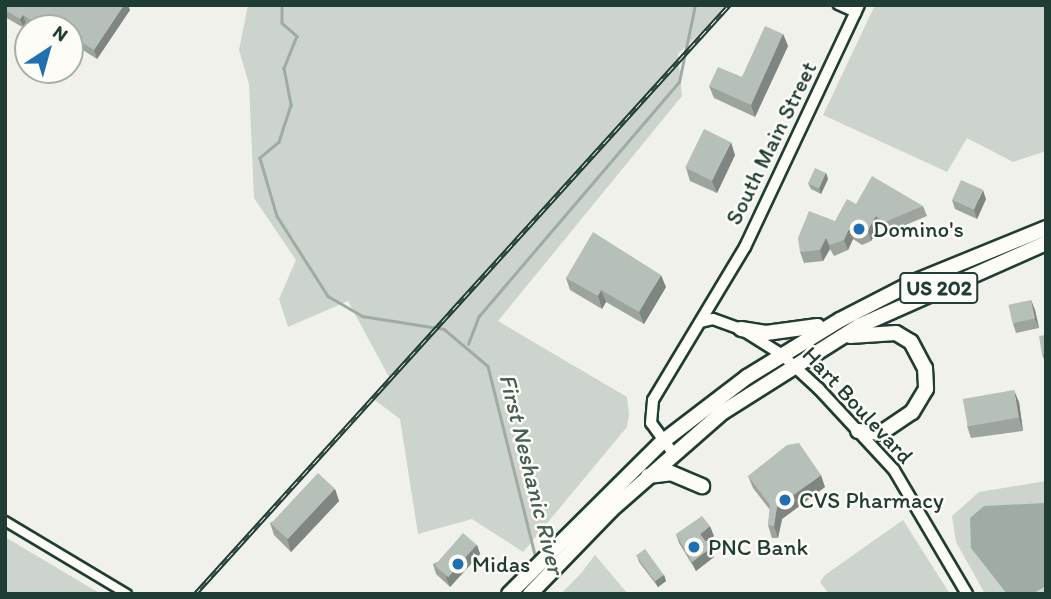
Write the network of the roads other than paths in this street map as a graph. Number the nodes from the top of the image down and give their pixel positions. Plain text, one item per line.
1 (838, 5) edge
2 (858, 9) edge
3 (1046, 228) edge
4 (1046, 243) edge
5 (718, 296) junction
6 (840, 320) junction
7 (701, 322) junction
8 (734, 325) junction
9 (835, 340) junction
10 (782, 354) junction
11 (795, 364) junction
12 (858, 431) junction
13 (662, 442) junction
14 (673, 453) junction
15 (646, 476) junction
16 (702, 486) dead end
17 (5, 521) edge
18 (127, 594) edge
19 (509, 594) edge
20 (530, 594) edge
21 (967, 594) edge

1 - 2 street
2 - 5 street, South Main Street
3 - 6 highway, US 202
4 - 9 highway, US 202
5 - 7 street, South Main Street
5 - 8 street
6 - 8 highway
6 - 10 highway, US 202
7 - 8 street
7 - 13 street, South Main Street
8 - 10 street
9 - 11 highway, US 202
9 - 12 highway
10 - 11 street, Hart Boulevard
10 - 13 highway, US 202
11 - 12 street, Hart Boulevard
11 - 14 highway, US 202
12 - 21 street, Hart Boulevard
13 - 14 street, South Main Street
13 - 19 highway, US 202
14 - 15 highway, US 202
15 - 16 highway
15 - 20 highway, US 202
17 - 18 street

